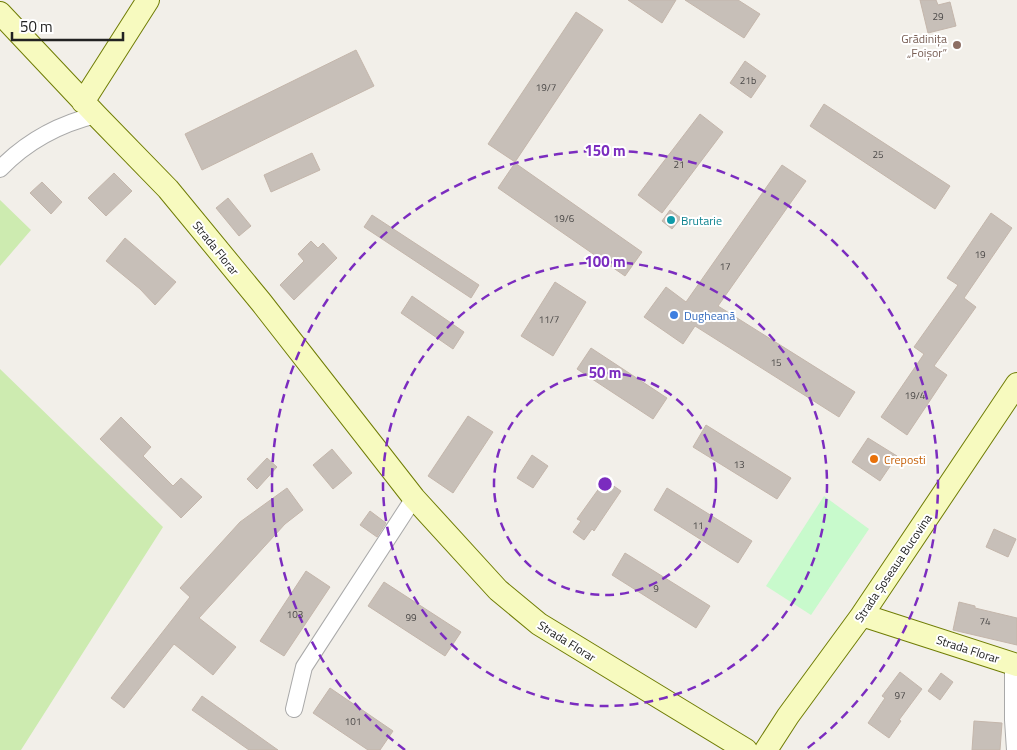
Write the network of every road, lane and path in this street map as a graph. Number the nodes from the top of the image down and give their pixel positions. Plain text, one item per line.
1 (148, 0) edge
2 (0, 13) edge
3 (90, 109) junction
4 (0, 169) edge
5 (1017, 384) edge
6 (414, 498) junction
7 (862, 615) junction
8 (1015, 664) edge
9 (294, 709) dead end
10 (746, 750) edge
11 (766, 750) edge
12 (1015, 750) edge

1 - 3 street
2 - 3 street, Strada Florar
3 - 4 street
3 - 6 street, Strada Florar
5 - 7 street, Strada Șoseaua Bucovina
6 - 9 street
6 - 10 street, Strada Florar
7 - 8 street, Strada Florar
7 - 11 street, Strada Șoseaua Bucovina
8 - 12 street

